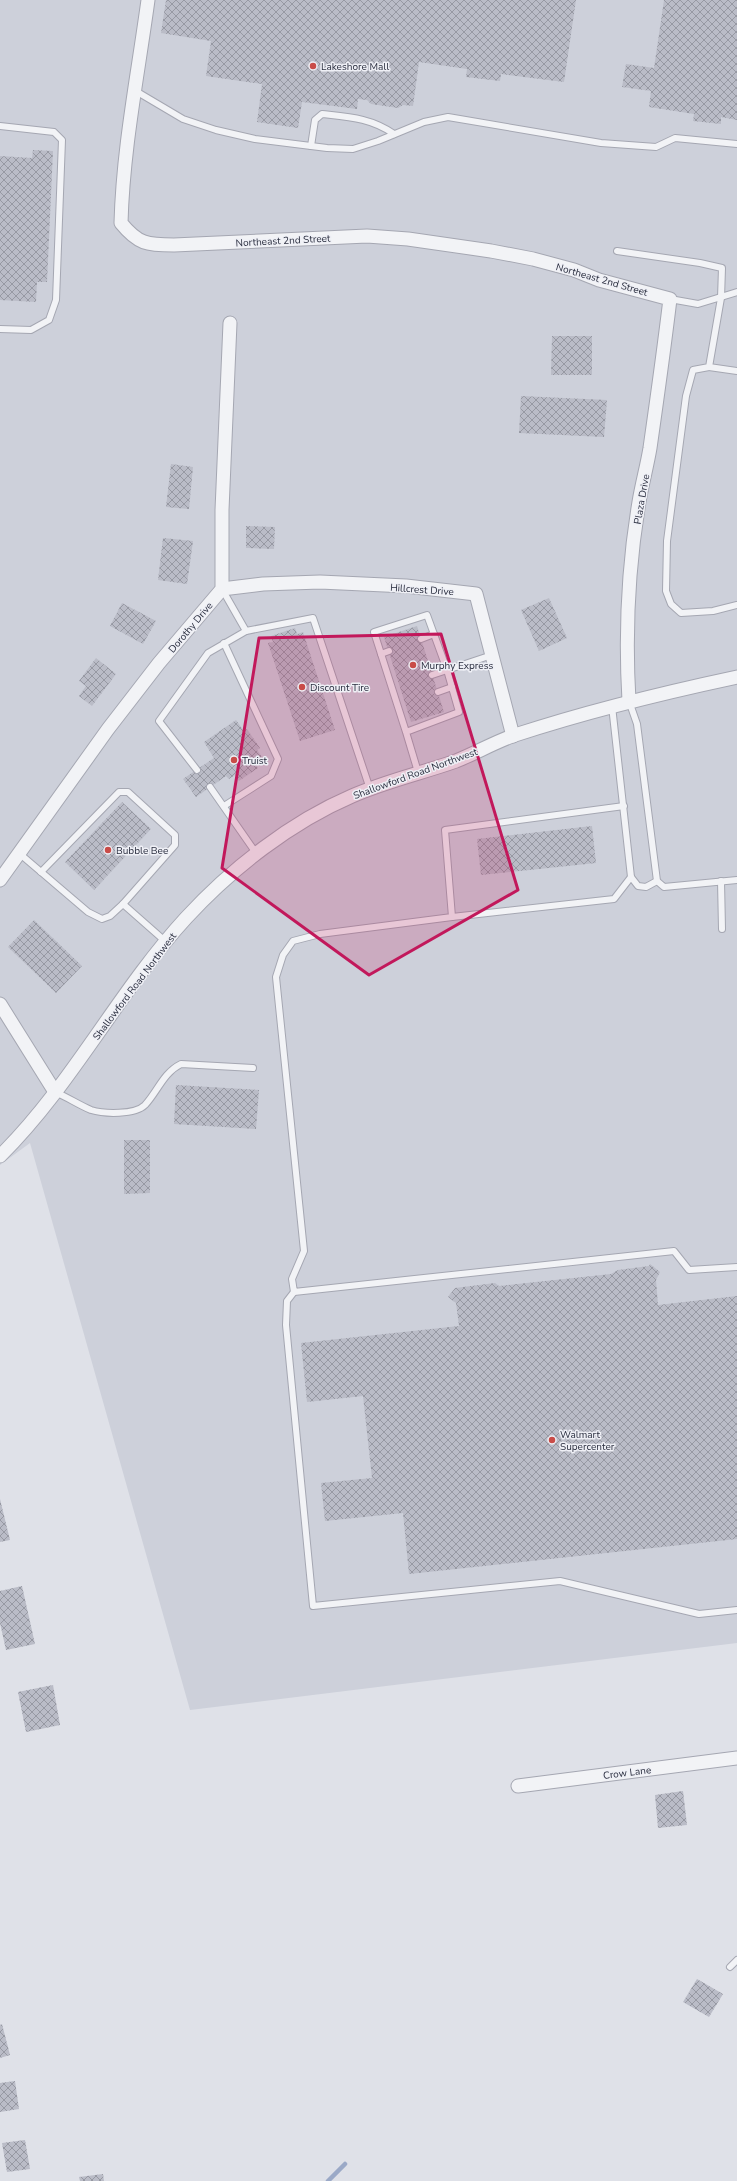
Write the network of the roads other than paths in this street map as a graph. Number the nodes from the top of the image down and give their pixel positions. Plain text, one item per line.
1 (148, 0) edge
2 (134, 90) junction
3 (0, 126) edge
4 (394, 134) junction
5 (737, 144) edge
6 (311, 146) junction
7 (617, 251) dead end
8 (737, 292) edge
9 (721, 298) junction
10 (670, 299) junction
11 (230, 323) dead end
12 (0, 329) edge
13 (709, 367) junction
14 (737, 371) edge
15 (222, 590) junction
16 (737, 605) edge
17 (246, 631) junction
18 (434, 634) junction
19 (421, 640) dead end
20 (224, 643) junction
21 (389, 651) dead end
22 (381, 654) junction
23 (492, 655) junction
24 (447, 670) junction
25 (432, 675) dead end
26 (737, 677) edge
27 (399, 685) dead end
28 (392, 687) junction
29 (452, 687) junction
30 (438, 692) dead end
31 (629, 701) junction
32 (405, 703) dead end
33 (398, 706) junction
34 (612, 706) junction
35 (406, 732) junction
36 (513, 736) junction
37 (196, 770) dead end
38 (418, 772) junction
39 (210, 788) dead end
40 (370, 789) junction
41 (224, 806) junction
42 (624, 806) junction
43 (256, 853) junction
44 (20, 854) junction
45 (41, 872) junction
46 (631, 878) junction
47 (0, 880) edge
48 (737, 880) edge
49 (657, 881) junction
50 (721, 881) junction
51 (123, 904) junction
52 (452, 917) junction
53 (722, 929) dead end
54 (165, 941) junction
55 (0, 1004) edge
56 (253, 1068) dead end
57 (55, 1092) junction
58 (0, 1156) edge
59 (737, 1267) edge
60 (294, 1292) junction
61 (737, 1610) edge
62 (737, 1758) edge
63 (518, 1786) dead end
64 (737, 1960) edge
65 (730, 1967) dead end

1 - 2 street, Northeast 2nd Street
2 - 6 lane
2 - 10 street, Northeast 2nd Street
3 - 12 lane
4 - 5 lane
4 - 6 lane
4 - 6 lane
7 - 9 lane
8 - 9 lane
9 - 10 lane
9 - 13 lane
10 - 31 street, Plaza Drive
11 - 15 street
13 - 14 lane
13 - 16 lane
15 - 17 lane
15 - 23 street, Hillcrest Drive
15 - 44 street, Dorothy Drive
17 - 20 lane
17 - 40 lane
18 - 19 lane
18 - 22 lane
18 - 24 lane
20 - 37 lane
20 - 41 lane
21 - 22 lane
22 - 28 lane
23 - 24 lane
23 - 36 street, Hillcrest Drive
24 - 25 lane
24 - 29 lane
26 - 31 street, Shallowford Road Northwest
27 - 28 lane
28 - 33 lane
29 - 30 lane
29 - 35 lane
31 - 34 street, Shallowford Road Northwest
31 - 49 lane
32 - 33 lane
33 - 35 lane
34 - 36 street, Shallowford Road Northwest
34 - 42 lane
35 - 38 lane
36 - 38 street, Shallowford Road Northwest
38 - 40 street, Shallowford Road Northwest
39 - 41 lane
40 - 43 street, Shallowford Road Northwest
41 - 43 lane
42 - 46 lane
42 - 52 lane
43 - 54 street, Shallowford Road Northwest
44 - 45 lane
44 - 47 street, Dorothy Drive
45 - 51 lane
45 - 51 lane
46 - 49 lane
46 - 52 lane
48 - 50 lane
49 - 50 lane
50 - 53 lane
51 - 54 lane
52 - 60 lane
54 - 57 street, Shallowford Road Northwest
55 - 57 street
56 - 57 lane
57 - 58 street, Shallowford Road Northwest
59 - 60 lane
60 - 61 lane
62 - 63 street, Crow Lane
64 - 65 lane

